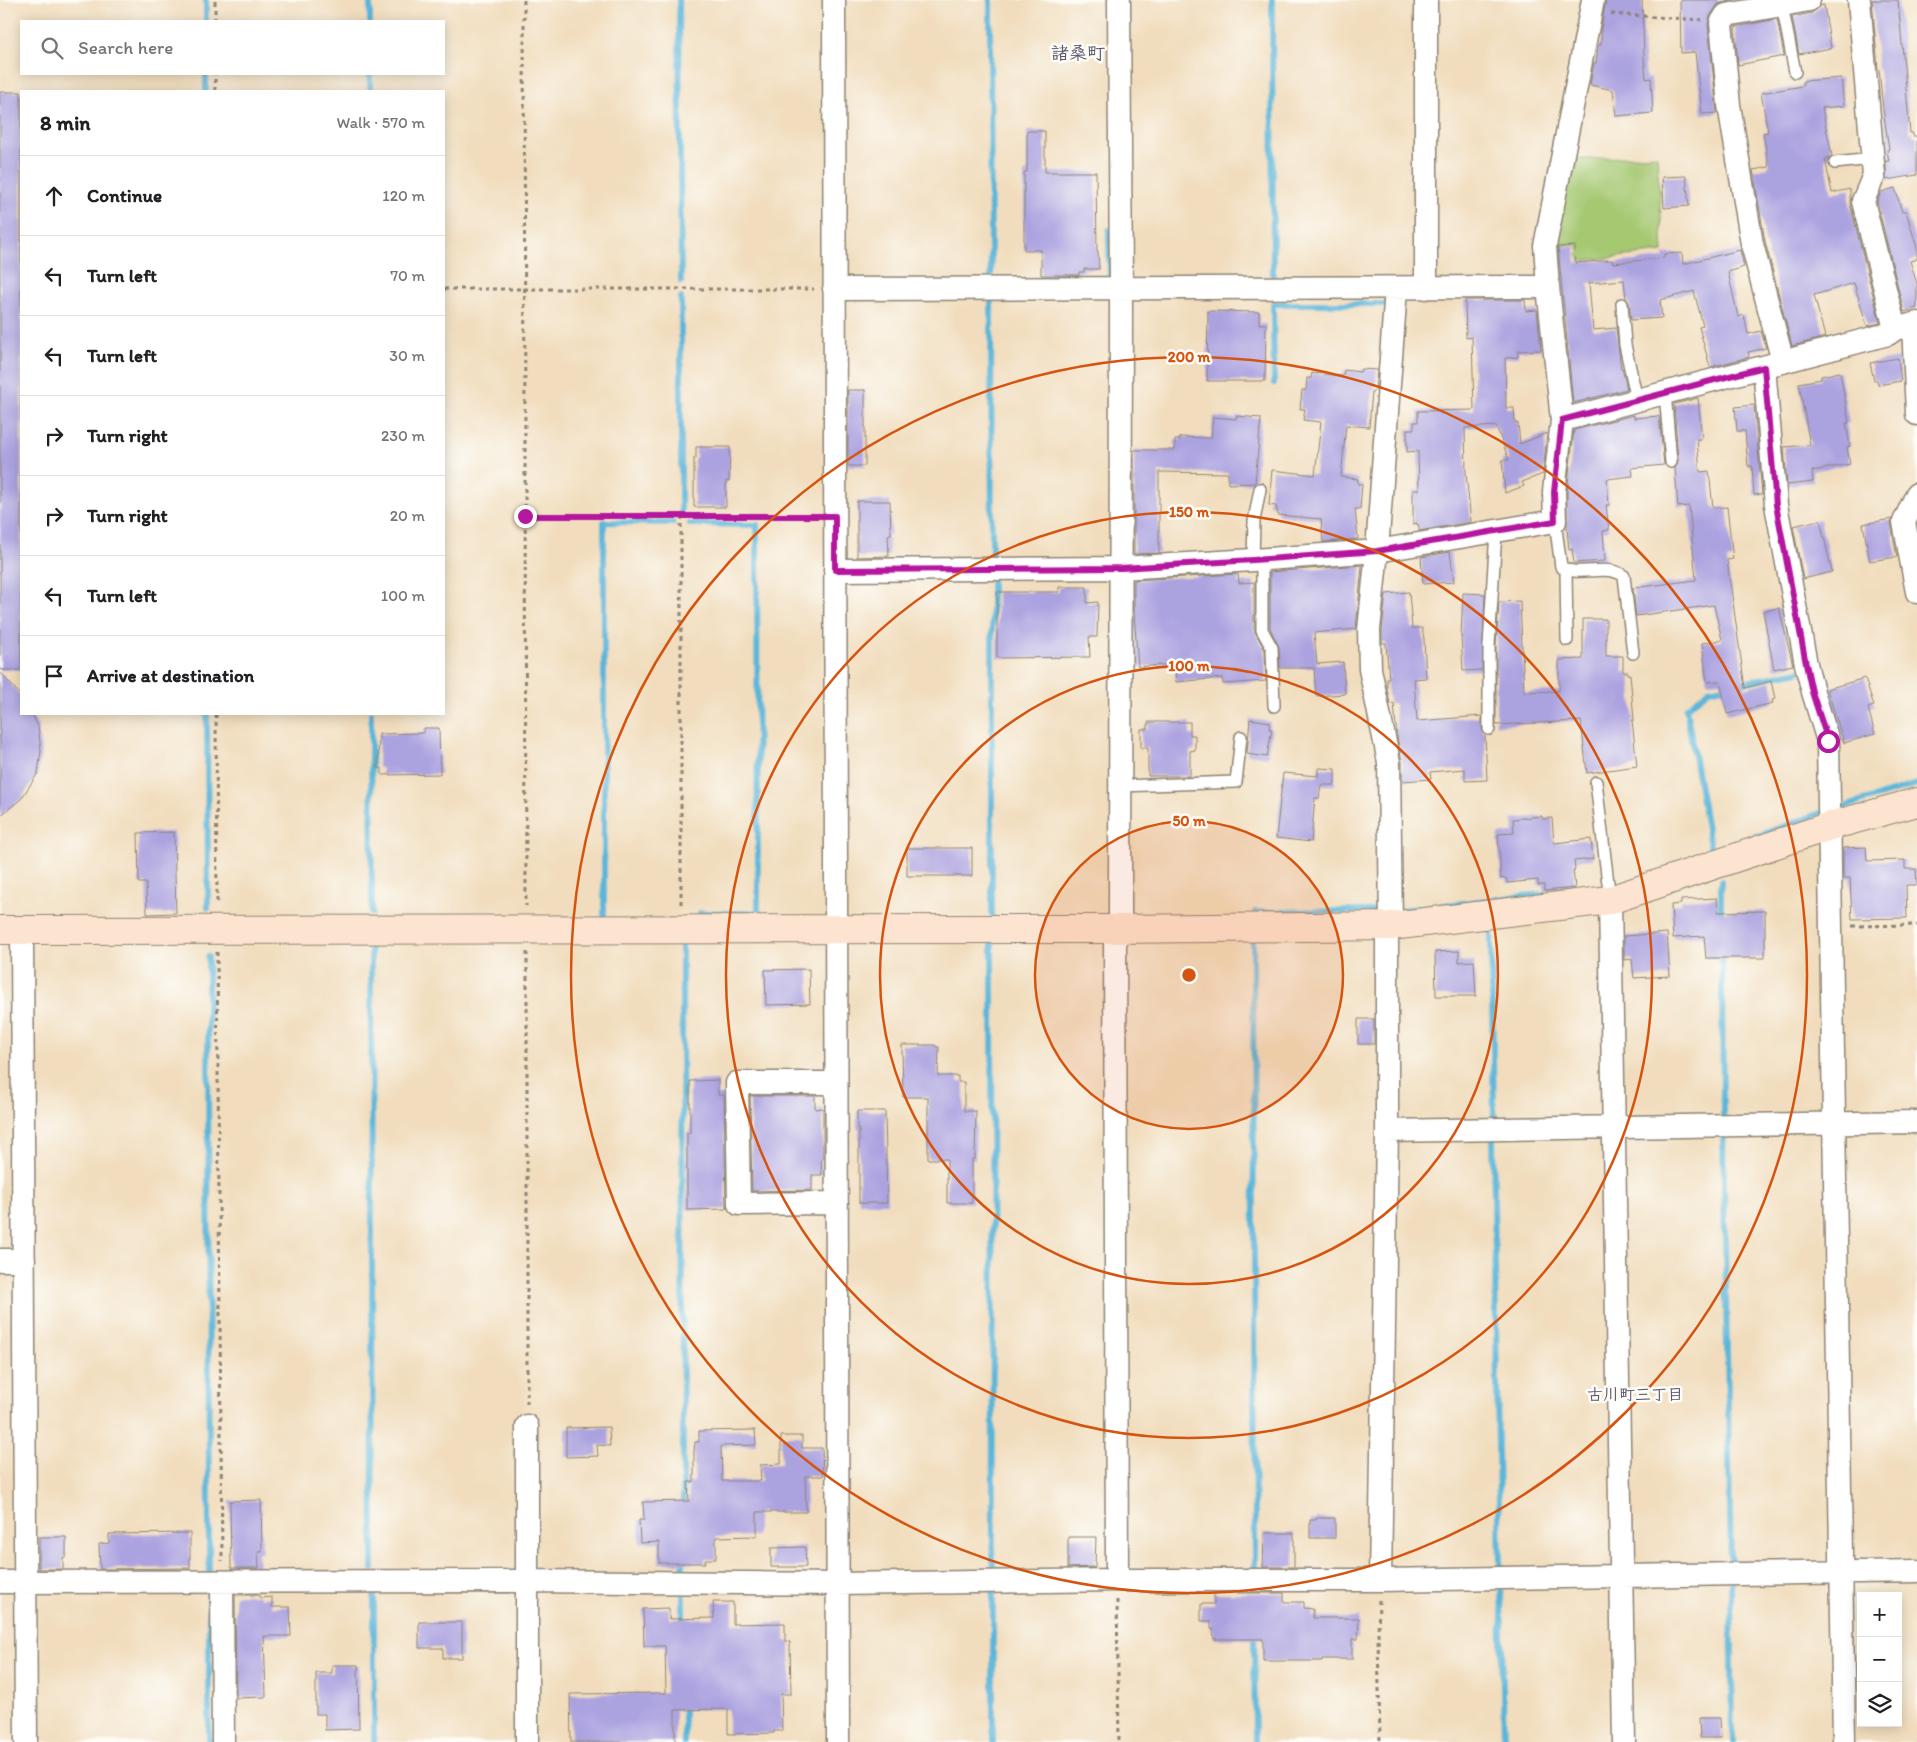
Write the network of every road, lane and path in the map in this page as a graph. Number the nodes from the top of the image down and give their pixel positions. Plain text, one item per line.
1 (215, 0) edge
2 (524, 0) edge
3 (834, 0) edge
4 (1118, 0) edge
5 (1426, 0) edge
6 (1809, 0) edge
7 (1859, 0) edge
8 (1782, 2) edge
9 (1592, 6) edge
10 (215, 20) edge
11 (1722, 21) junction
12 (1795, 72) dead end
13 (214, 75) edge
14 (214, 90) edge
15 (1872, 158) junction
16 (1835, 163) dead end
17 (1121, 288) junction
18 (1396, 288) junction
19 (1426, 288) junction
20 (1548, 288) junction
21 (445, 289) edge
22 (524, 289) junction
23 (834, 289) junction
24 (1622, 304) dead end
25 (1908, 325) edge
26 (1773, 364) junction
27 (1665, 393) junction
28 (1637, 400) junction
29 (1917, 414) edge
30 (1562, 420) junction
31 (1671, 462) dead end
32 (1260, 489) dead end
33 (1914, 504) edge
34 (525, 516) junction
35 (681, 516) junction
36 (835, 516) junction
37 (1555, 521) junction
38 (1496, 531) junction
39 (1377, 551) junction
40 (1258, 559) junction
41 (1121, 568) junction
42 (835, 570) junction
43 (1566, 570) junction
44 (1917, 592) edge
45 (1567, 640) dead end
46 (1633, 652) dead end
47 (1274, 706) dead end
48 (216, 715) edge
49 (1489, 729) dead end
50 (1241, 737) dead end
51 (1596, 782) dead end
52 (1120, 786) junction
53 (1917, 802) edge
54 (1830, 826) junction
55 (1610, 900) junction
56 (1917, 925) edge
57 (1389, 926) junction
58 (1831, 926) junction
59 (836, 928) junction
60 (526, 929) junction
61 (681, 929) junction
62 (1118, 929) junction
63 (11, 930) edge
64 (217, 930) junction
65 (836, 1082) junction
66 (1834, 1122) junction
67 (1917, 1122) edge
68 (1612, 1126) junction
69 (1387, 1131) junction
70 (837, 1203) junction
71 (0, 1260) edge
72 (24, 1260) junction
73 (527, 1426) joint
74 (1917, 1571) edge
75 (1841, 1572) junction
76 (1621, 1576) junction
77 (1117, 1580) junction
78 (1380, 1580) junction
79 (528, 1581) junction
80 (0, 1582) edge
81 (26, 1582) junction
82 (222, 1582) junction
83 (838, 1584) junction
84 (26, 1742) edge
85 (223, 1742) edge
86 (527, 1742) edge
87 (838, 1742) edge
88 (1119, 1742) edge
89 (1380, 1742) edge
90 (1624, 1742) edge
91 (1844, 1742) edge

1 - 10 path
2 - 22 path
3 - 23 street
4 - 17 street
5 - 19 street
6 - 8 street
7 - 15 street
8 - 11 street
8 - 12 lane
9 - 11 path
9 - 20 street
11 - 26 street
13 - 14 path
15 - 16 lane
15 - 25 street
17 - 18 street
17 - 23 street
17 - 41 street
18 - 19 street
18 - 39 street
19 - 20 street
20 - 30 street
21 - 22 path
22 - 23 path
22 - 34 path
23 - 36 street
24 - 28 lane
25 - 26 street
25 - 29 street
26 - 27 street
26 - 54 street
27 - 28 street
27 - 31 lane
28 - 30 street
30 - 37 street
32 - 40 lane
33 - 44 street
34 - 35 path
34 - 60 path
35 - 36 path
35 - 61 path
36 - 42 street
37 - 38 street
37 - 43 lane
38 - 39 street
38 - 49 lane
39 - 40 street
39 - 57 street
40 - 41 street
40 - 47 lane
41 - 42 street
41 - 52 street
42 - 59 street
43 - 45 lane
43 - 46 lane
48 - 64 path
50 - 52 lane
51 - 55 lane
52 - 62 street
53 - 54 street
54 - 55 street
54 - 58 street
55 - 57 street
55 - 68 street
56 - 58 path
57 - 62 street
57 - 69 street
58 - 66 street
59 - 61 street
59 - 62 street
59 - 65 street
60 - 61 street
60 - 64 street
60 - 73 path
62 - 77 street
63 - 64 street
63 - 72 street
64 - 82 path
65 - 70 street
65 - 70 street
66 - 67 street
66 - 68 street
66 - 75 street
68 - 69 street
68 - 76 street
69 - 78 street
70 - 83 street
71 - 72 street
72 - 81 street
73 - 79 street
74 - 75 street
75 - 76 street
75 - 91 street
76 - 78 street
76 - 90 street
77 - 78 street
77 - 83 street
77 - 88 path
78 - 89 path
79 - 82 street
79 - 83 street
79 - 86 street
80 - 81 street
81 - 82 street
81 - 84 street
82 - 85 street
83 - 87 street

